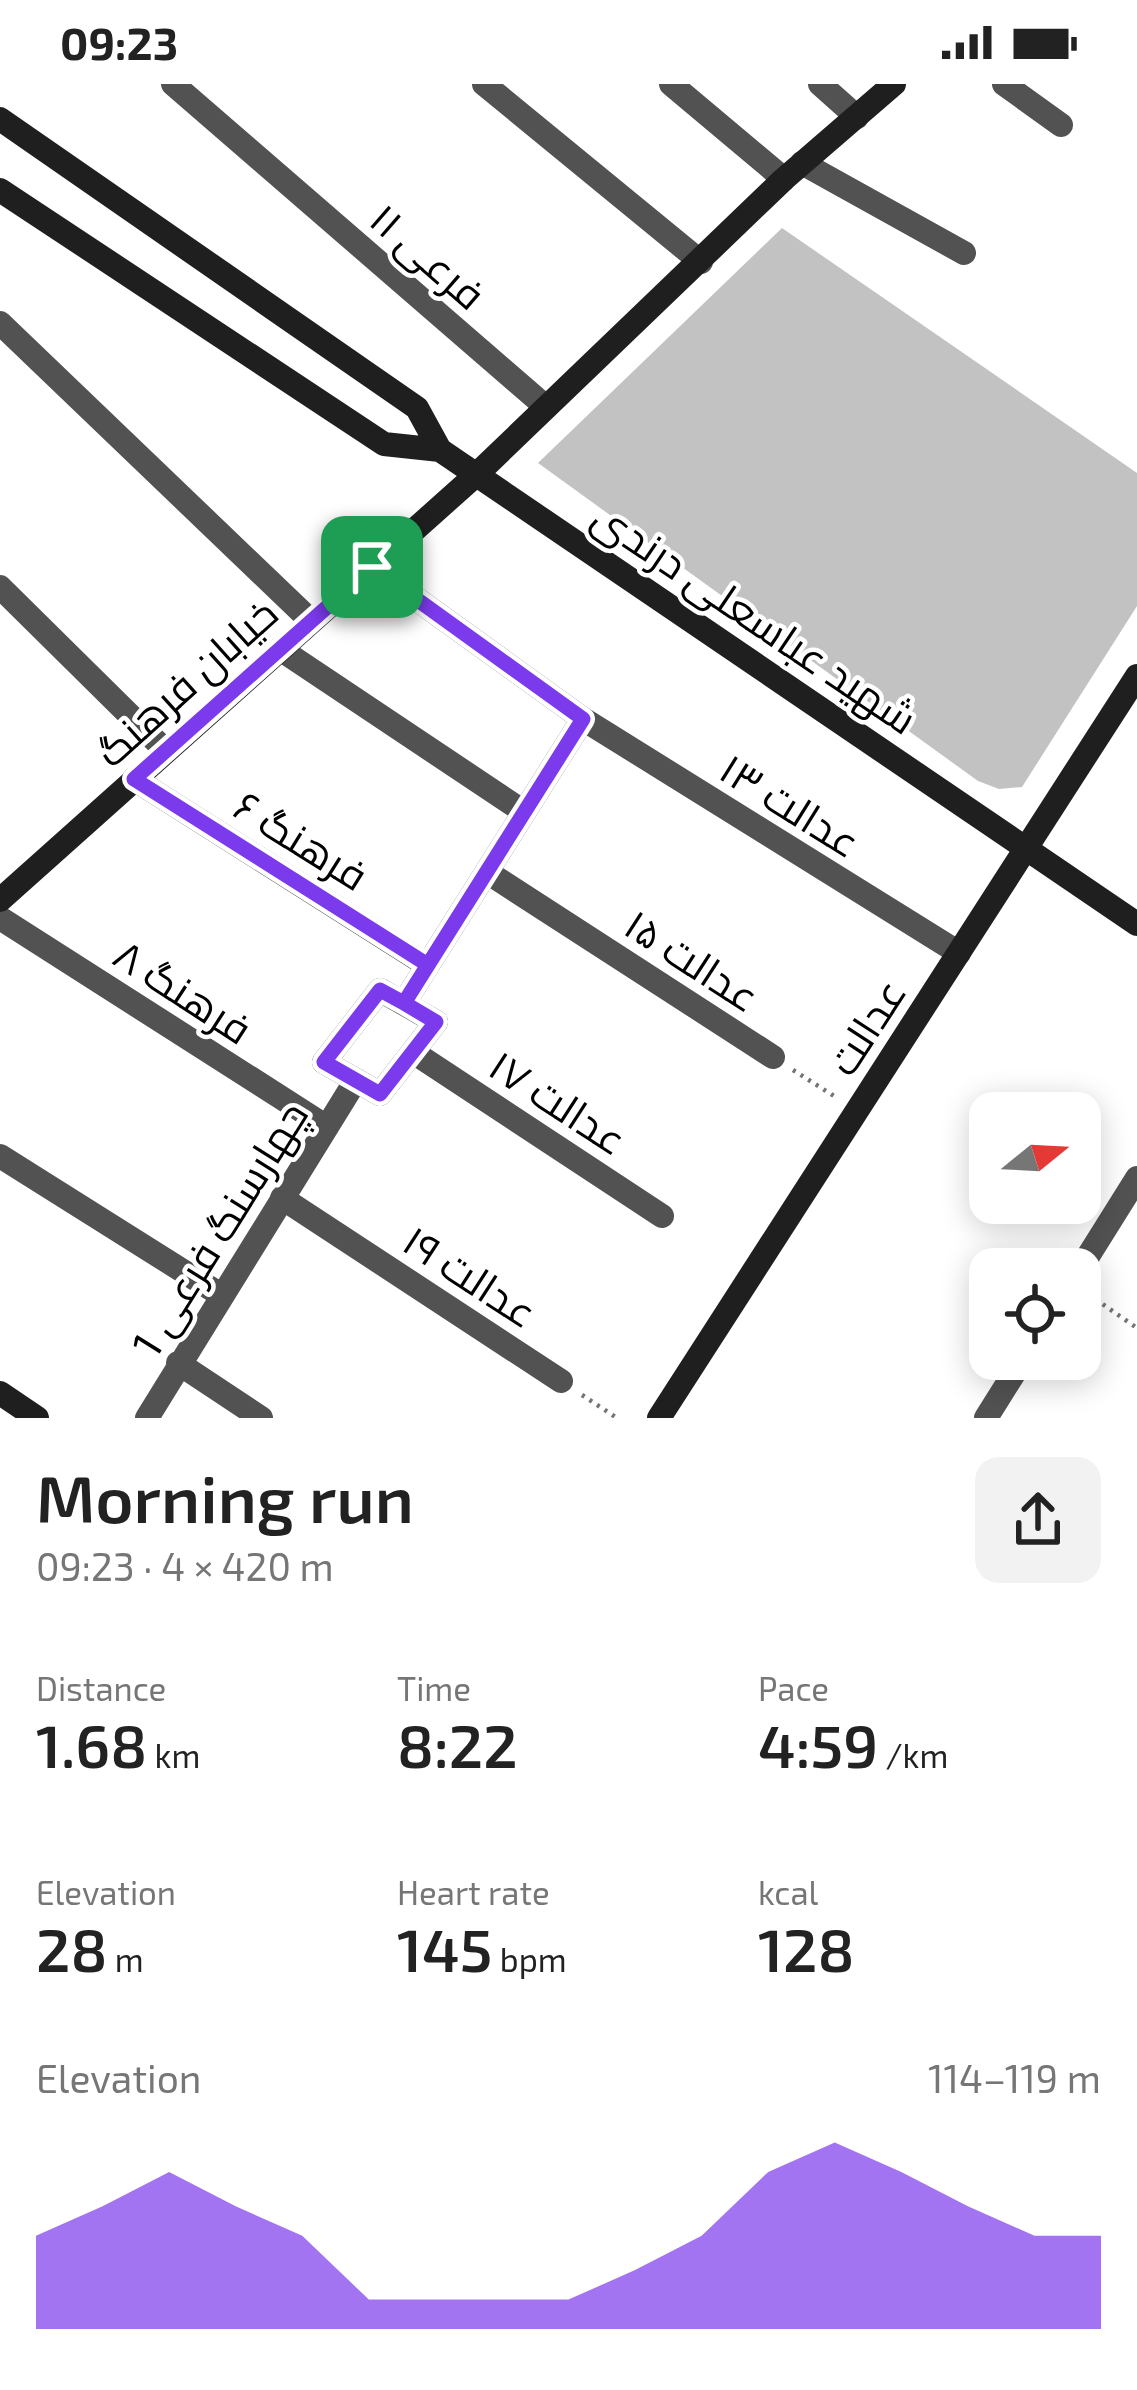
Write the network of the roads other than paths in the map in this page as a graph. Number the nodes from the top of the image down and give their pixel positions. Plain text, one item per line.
1 (173, 84) edge
2 (484, 84) edge
3 (671, 84) edge
4 (820, 84) edge
5 (894, 84) edge
6 (1004, 84) edge
7 (857, 116) junction
8 (0, 119) edge
9 (1061, 125) dead end
10 (793, 171) junction
11 (0, 190) edge
12 (964, 253) dead end
13 (701, 262) junction
14 (9, 332) edge
15 (546, 407) junction
16 (440, 450) junction
17 (477, 474) junction
18 (372, 567) junction
19 (0, 586) edge
20 (311, 621) junction
21 (280, 649) junction
22 (1137, 676) edge
23 (583, 719) junction
24 (166, 751) junction
25 (134, 779) junction
26 (524, 812) junction
27 (1027, 848) junction
28 (487, 872) junction
29 (1, 902) edge
30 (1137, 923) edge
31 (959, 952) junction
32 (428, 965) junction
33 (404, 1003) junction
34 (412, 1052) junction
35 (773, 1057) road end
36 (356, 1080) junction
37 (327, 1127) junction
38 (0, 1156) edge
39 (1137, 1178) edge
40 (282, 1198) junction
41 (662, 1216) dead end
42 (1093, 1248) edge
43 (221, 1295) junction
44 (178, 1363) junction
45 (1010, 1380) edge
46 (561, 1381) road end
47 (0, 1393) edge
48 (37, 1418) edge
49 (147, 1418) edge
50 (261, 1418) edge
51 (659, 1418) edge
52 (986, 1418) edge

1 - 15 street, فرعی ۱۱
2 - 13 street
3 - 10 street
4 - 7 street
5 - 7 street, خیابان فرهنگ
6 - 9 street
7 - 10 street, خیابان فرهنگ
8 - 16 street
10 - 12 street
10 - 13 street, خیابان فرهنگ
11 - 16 street
13 - 15 street, خیابان فرهنگ
14 - 20 street
15 - 17 street, خیابان فرهنگ
16 - 17 street, شهید عباسعلی درندی
17 - 18 street, خیابان فرهنگ
17 - 27 street, شهید عباسعلی درندی
18 - 20 street, خیابان فرهنگ
18 - 23 street, عدالت ۱۳
19 - 24 street
20 - 21 street, خیابان فرهنگ
21 - 24 street, خیابان فرهنگ
21 - 26 street
22 - 27 street, عدالت
23 - 26 street
23 - 31 street, عدالت ۱۳
24 - 25 street, خیابان فرهنگ
25 - 29 street, خیابان فرهنگ
25 - 32 street, فرهنگ ۶
26 - 28 street
27 - 30 street, شهید عباسعلی درندی
27 - 31 street, عدالت
28 - 32 street
28 - 35 street, عدالت ۱۵
29 - 37 street, فرهنگ ۸
31 - 51 street, عدالت
32 - 33 street
33 - 34 street
33 - 36 street
34 - 36 street
34 - 41 street, عدالت ۱۷
36 - 37 street, چهارسنگ فرعی 1
37 - 40 street, چهارسنگ فرعی 1
38 - 43 street
39 - 42 street
40 - 43 street, چهارسنگ فرعی 1
40 - 46 street, عدالت ۱۹
43 - 44 street, چهارسنگ فرعی 1
44 - 49 street, چهارسنگ فرعی 1
44 - 50 street
45 - 52 street
47 - 48 street

